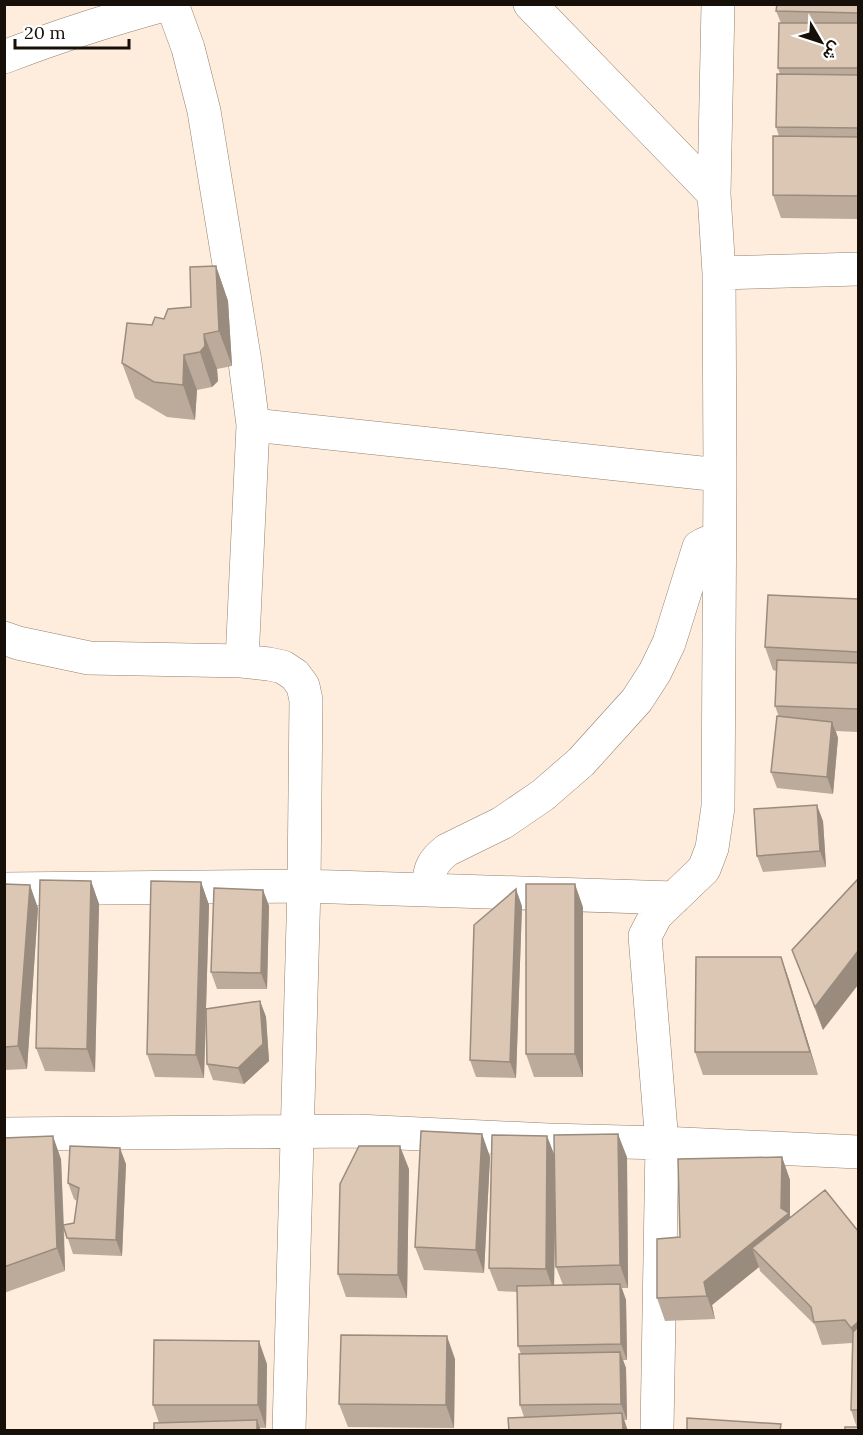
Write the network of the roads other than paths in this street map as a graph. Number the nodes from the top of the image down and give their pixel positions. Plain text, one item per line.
1 (167, 4) edge
2 (172, 4) edge
3 (530, 4) edge
4 (718, 4) edge
5 (4, 57) edge
6 (714, 194) junction
7 (858, 268) edge
8 (719, 273) junction
9 (254, 425) junction
10 (720, 476) junction
11 (719, 542) junction
12 (4, 638) edge
13 (242, 661) junction
14 (304, 886) junction
15 (4, 890) edge
16 (428, 890) junction
17 (674, 898) junction
18 (297, 1132) junction
19 (4, 1134) edge
20 (662, 1143) junction
21 (858, 1152) edge
22 (289, 1431) edge
23 (657, 1431) edge

1 - 5 street
2 - 9 street
3 - 6 street
4 - 6 street
6 - 8 street
7 - 8 street
8 - 10 street
9 - 10 street
9 - 13 street
10 - 11 street
11 - 16 street
11 - 17 street
12 - 13 street
13 - 14 street
14 - 15 street
14 - 16 street
14 - 18 street
16 - 17 street
17 - 20 street
18 - 19 street
18 - 20 street
18 - 22 street
20 - 21 street
20 - 23 street

